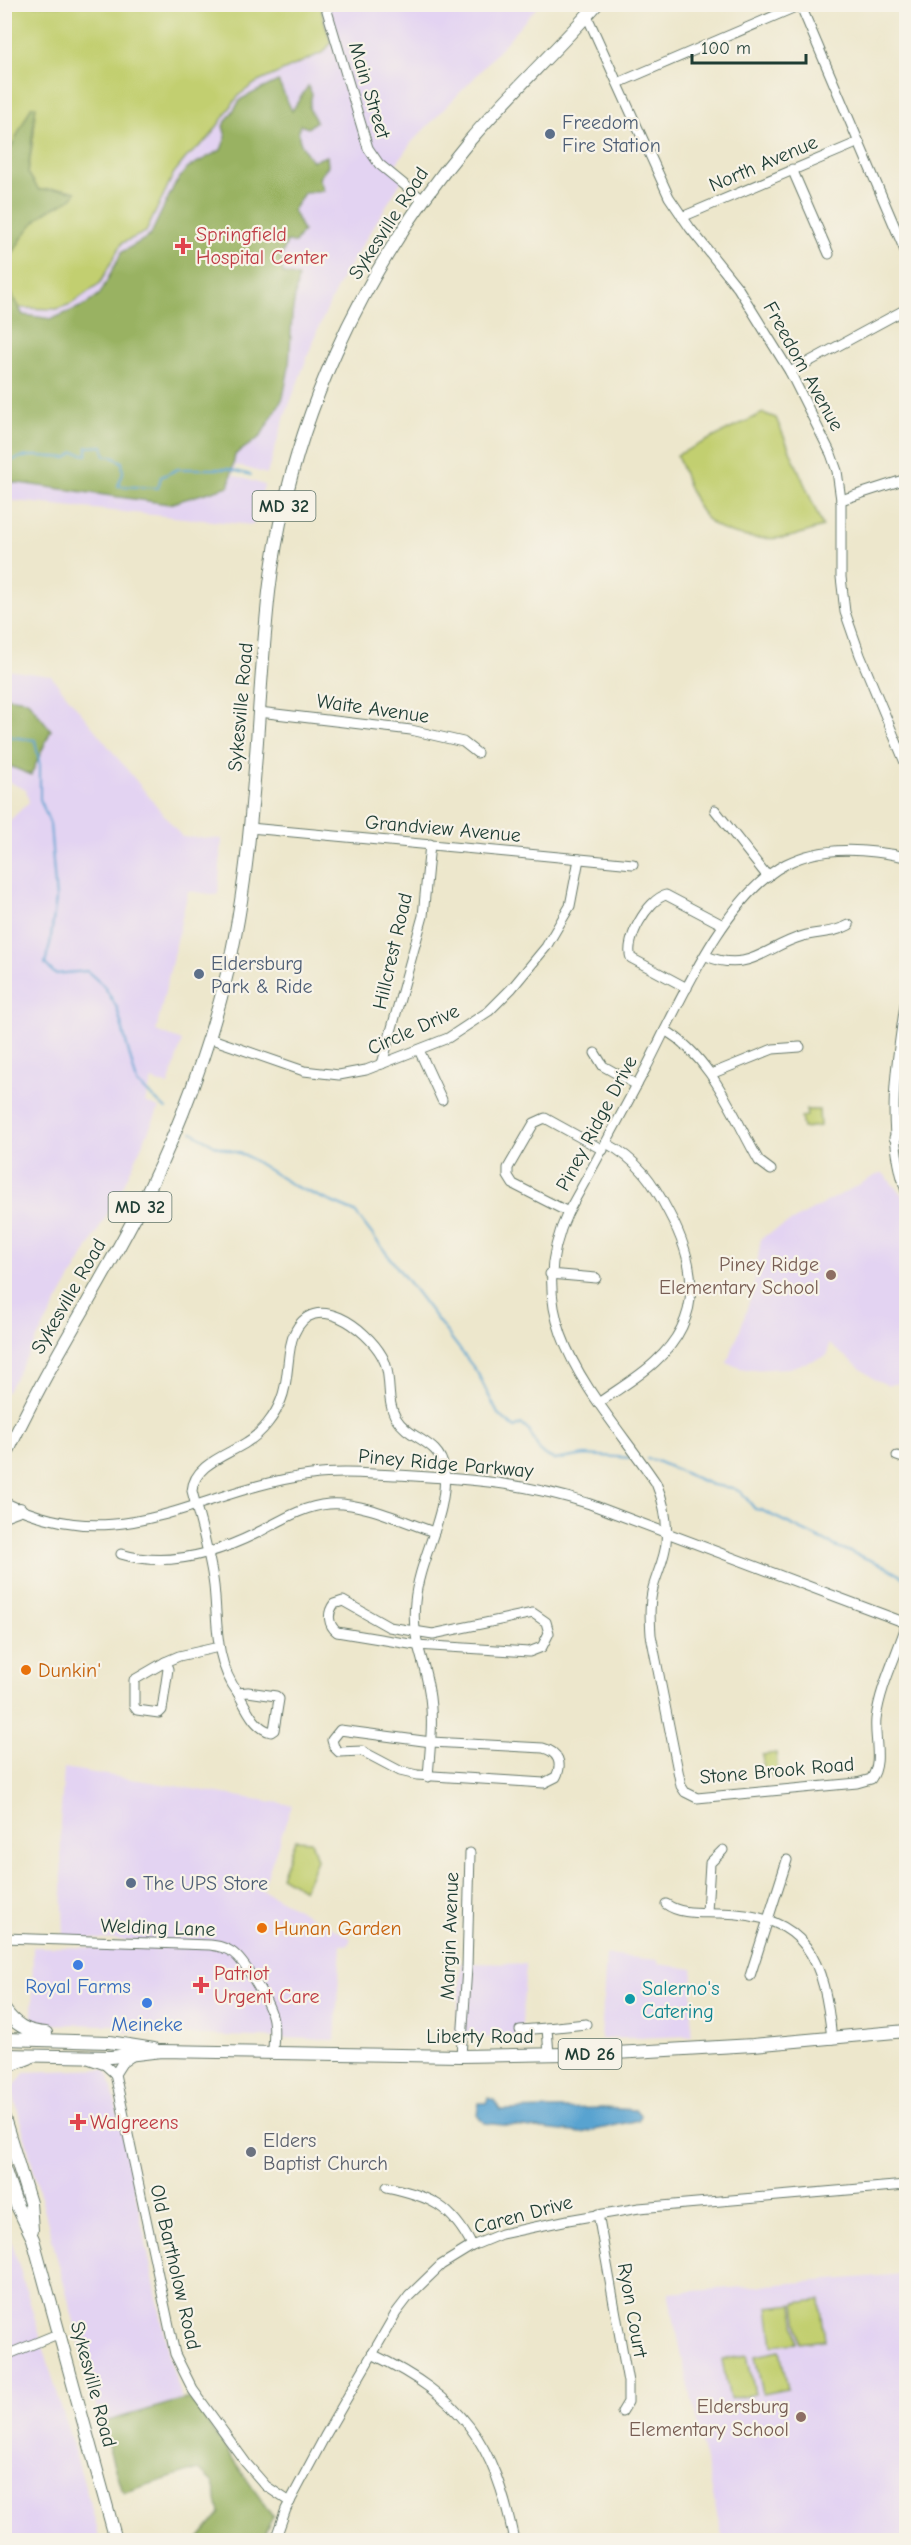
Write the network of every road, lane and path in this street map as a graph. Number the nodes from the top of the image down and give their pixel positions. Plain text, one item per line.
1 (325, 4) edge
2 (597, 4) edge
3 (800, 5) edge
4 (587, 16) junction
5 (618, 83) junction
6 (859, 142) junction
7 (792, 169) junction
8 (423, 200) junction
9 (682, 217) junction
10 (906, 252) edge
11 (829, 254) dead end
12 (906, 309) edge
13 (790, 372) junction
14 (906, 480) edge
15 (841, 500) junction
16 (259, 712) junction
17 (477, 753) dead end
18 (906, 765) edge
19 (715, 810) dead end
20 (250, 828) junction
21 (430, 844) junction
22 (906, 857) edge
23 (579, 858) junction
24 (633, 864) dead end
25 (768, 877) junction
26 (723, 925) junction
27 (849, 925) dead end
28 (706, 956) junction
29 (687, 988) junction
30 (906, 999) edge
31 (665, 1030) junction
32 (209, 1038) junction
33 (800, 1047) dead end
34 (419, 1050) junction
35 (595, 1053) dead end
36 (382, 1064) junction
37 (711, 1074) junction
38 (636, 1085) junction
39 (442, 1100) dead end
40 (906, 1132) edge
41 (894, 1138) junction
42 (605, 1146) junction
43 (771, 1170) dead end
44 (906, 1191) edge
45 (568, 1212) junction
46 (550, 1274) junction
47 (596, 1278) dead end
48 (600, 1402) junction
49 (4, 1460) edge
50 (444, 1478) junction
51 (4, 1502) edge
52 (196, 1505) junction
53 (20, 1509) junction
54 (4, 1515) edge
55 (434, 1532) junction
56 (666, 1532) junction
57 (208, 1552) junction
58 (121, 1554) dead end
59 (906, 1625) edge
60 (414, 1631) junction
61 (416, 1645) junction
62 (219, 1647) junction
63 (165, 1662) junction
64 (237, 1693) junction
65 (431, 1742) junction
66 (428, 1777) junction
67 (723, 1850) dead end
68 (470, 1853) dead end
69 (787, 1860) dead end
70 (666, 1904) dead end
71 (707, 1912) junction
72 (768, 1919) junction
73 (4, 1938) edge
74 (750, 1976) dead end
75 (4, 2008) edge
76 (586, 2024) dead end
77 (548, 2028) junction
78 (520, 2030) dead end
79 (906, 2031) edge
80 (832, 2038) junction
81 (4, 2039) edge
82 (79, 2041) junction
83 (161, 2051) junction
84 (273, 2053) junction
85 (4, 2055) edge
86 (39, 2055) junction
87 (134, 2055) junction
88 (549, 2055) junction
89 (80, 2056) junction
90 (461, 2056) junction
91 (4, 2072) edge
92 (115, 2074) junction
93 (4, 2118) edge
94 (4, 2168) edge
95 (906, 2185) edge
96 (387, 2187) dead end
97 (598, 2214) junction
98 (33, 2239) junction
99 (472, 2246) junction
100 (60, 2332) junction
101 (372, 2354) junction
102 (4, 2356) edge
103 (622, 2412) dead end
104 (290, 2502) junction
105 (116, 2541) edge
106 (275, 2541) edge
107 (514, 2541) edge

1 - 8 street, Main Street
2 - 4 main road, Sykesville Road / MD 32
3 - 5 street
3 - 6 street
4 - 5 street, Freedom Avenue
4 - 8 main road, Sykesville Road / MD 32
5 - 9 street, Freedom Avenue
6 - 7 street, North Avenue
6 - 10 street
7 - 9 street, North Avenue
7 - 11 street
8 - 16 main road, Sykesville Road / MD 32
9 - 13 street, Freedom Avenue
12 - 13 street
13 - 15 street, Freedom Avenue
14 - 15 street
15 - 18 street, Freedom Avenue
16 - 17 street, Waite Avenue
16 - 20 main road, Sykesville Road / MD 32
19 - 25 street
20 - 21 street, Grandview Avenue
20 - 32 main road, Sykesville Road / MD 32
21 - 23 street, Grandview Avenue
21 - 36 street, Hillcrest Road
22 - 25 street, Piney Ridge Drive
23 - 24 street, Grandview Avenue
23 - 34 street, Circle Drive
25 - 26 street, Piney Ridge Drive
26 - 28 street, Piney Ridge Drive
26 - 29 street
27 - 28 street
28 - 29 street, Piney Ridge Drive
29 - 31 street, Piney Ridge Drive
30 - 41 street
31 - 37 street
31 - 38 street, Piney Ridge Drive
32 - 36 street, Circle Drive
32 - 49 main road, Sykesville Road / MD 32
33 - 37 street
34 - 36 street, Circle Drive
34 - 39 street
35 - 38 street
37 - 43 street
38 - 42 street, Piney Ridge Drive
40 - 41 street
41 - 44 street
42 - 45 street, Piney Ridge Drive
42 - 45 street
42 - 48 street
45 - 46 street, Piney Ridge Drive
46 - 47 street
46 - 48 street, Piney Ridge Drive
48 - 56 street, Piney Ridge Drive
50 - 52 street, Piney Ridge Parkway
50 - 52 street
50 - 55 street
50 - 56 street, Piney Ridge Parkway
51 - 53 street, Piney Ridge Parkway
52 - 53 street, Piney Ridge Parkway
52 - 57 street
53 - 54 main road
55 - 57 street
55 - 60 street
56 - 59 street, Piney Ridge Parkway
56 - 59 street, Stone Brook Road
57 - 58 street
57 - 62 street
60 - 61 street
60 - 61 street
60 - 61 street
61 - 65 street
62 - 63 street
62 - 64 street
63 - 63 street
64 - 64 street
65 - 66 street
65 - 66 street
65 - 66 street
67 - 71 street
68 - 90 street, Margin Avenue
69 - 72 street
70 - 71 street
71 - 72 street
72 - 74 street
72 - 80 street
73 - 84 street, Welding Lane
75 - 82 main road
76 - 77 street
77 - 78 street
77 - 88 street
79 - 80 main road, Liberty Road / MD 26
80 - 88 main road, Liberty Road / MD 26
81 - 82 main road, Liberty Road / MD 26
82 - 83 main road, Liberty Road / MD 26
83 - 84 main road, Liberty Road / MD 26
83 - 87 main road, Liberty Road / MD 26
84 - 90 main road, Liberty Road / MD 26
85 - 86 main road, Liberty Road / MD 26
86 - 89 main road, Liberty Road / MD 26
86 - 91 main road
87 - 89 main road, Liberty Road / MD 26
87 - 92 street
88 - 90 main road, Liberty Road / MD 26
89 - 92 street
92 - 104 street, Old Bartholow Road
93 - 98 main road, Sykesville Road
94 - 98 main road, Sykesville Road
95 - 97 street, Caren Drive
96 - 99 street
97 - 99 street, Caren Drive
97 - 103 street, Ryon Court
98 - 100 main road, Sykesville Road
99 - 101 street, Caren Drive
100 - 102 street
100 - 105 main road, Sykesville Road
101 - 104 street, Caren Drive
101 - 107 street
104 - 106 street, Caren Drive

